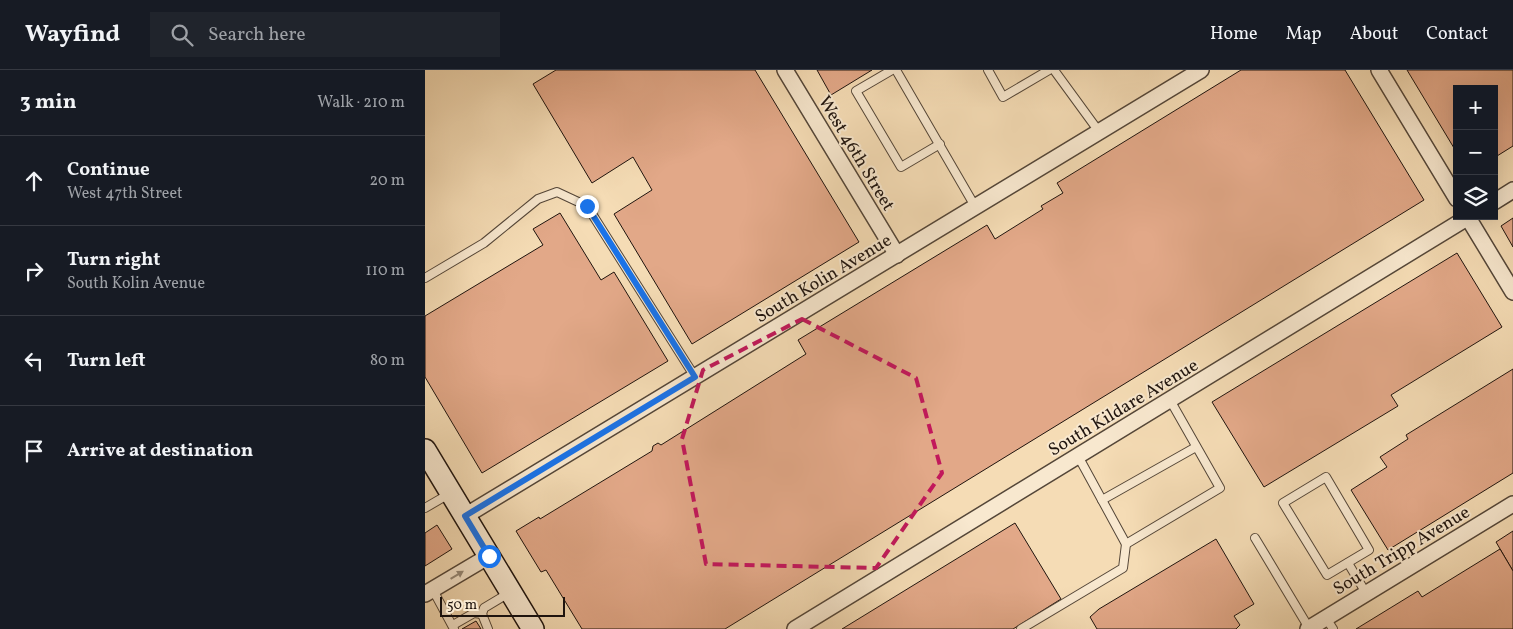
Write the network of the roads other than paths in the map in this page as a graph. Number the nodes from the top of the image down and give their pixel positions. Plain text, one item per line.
1 (785, 70) edge
2 (892, 70) edge
3 (896, 70) edge
4 (988, 70) edge
5 (1049, 70) edge
6 (1054, 70) edge
7 (1201, 70) edge
8 (1379, 70) edge
9 (1100, 133) junction
10 (940, 144) junction
11 (1513, 190) edge
12 (1453, 192) edge
13 (1498, 199) edge
14 (976, 208) junction
15 (1464, 220) edge
16 (1471, 220) edge
17 (897, 255) junction
18 (425, 278) edge
19 (1513, 292) edge
20 (695, 377) junction
21 (1170, 400) junction
22 (1197, 447) junction
23 (425, 450) edge
24 (1077, 456) junction
25 (451, 493) junction
26 (1102, 500) junction
27 (1513, 504) edge
28 (425, 508) edge
29 (465, 516) junction
30 (1255, 538) dead end
31 (1126, 544) junction
32 (489, 556) junction
33 (1347, 563) junction
34 (429, 592) edge
35 (510, 592) junction
36 (1366, 593) junction
37 (482, 614) junction
38 (1329, 623) edge
39 (454, 627) edge
40 (489, 629) edge
41 (533, 629) edge
42 (795, 629) edge
43 (1021, 629) edge
44 (1308, 629) edge

1 - 17 street, West 46th Street
2 - 10 lane
3 - 10 lane
4 - 5 lane
6 - 9 lane
7 - 9 street, South Kolin Avenue
8 - 12 street
9 - 14 street, South Kolin Avenue
10 - 14 lane
11 - 13 street
14 - 17 street, South Kolin Avenue
15 - 21 street, South Kildare Avenue
16 - 19 street
17 - 20 street, South Kolin Avenue
18 - 20 lane
20 - 29 street, South Kolin Avenue
21 - 22 lane
21 - 24 street, South Kildare Avenue
22 - 26 lane
22 - 31 lane
23 - 25 main road
24 - 26 lane
24 - 42 street, South Kildare Avenue
25 - 28 lane
25 - 29 main road
26 - 31 lane
27 - 36 street, South Tripp Avenue
29 - 32 main road
30 - 44 lane
31 - 43 lane
34 -> 32 street
32 - 35 main road
33 - 33 lane
33 - 36 lane
34 - 39 lane
35 - 37 lane
35 - 41 main road
36 - 38 street, South Tripp Avenue
37 - 39 lane
37 - 40 lane
38 - 44 street, South Tripp Avenue

